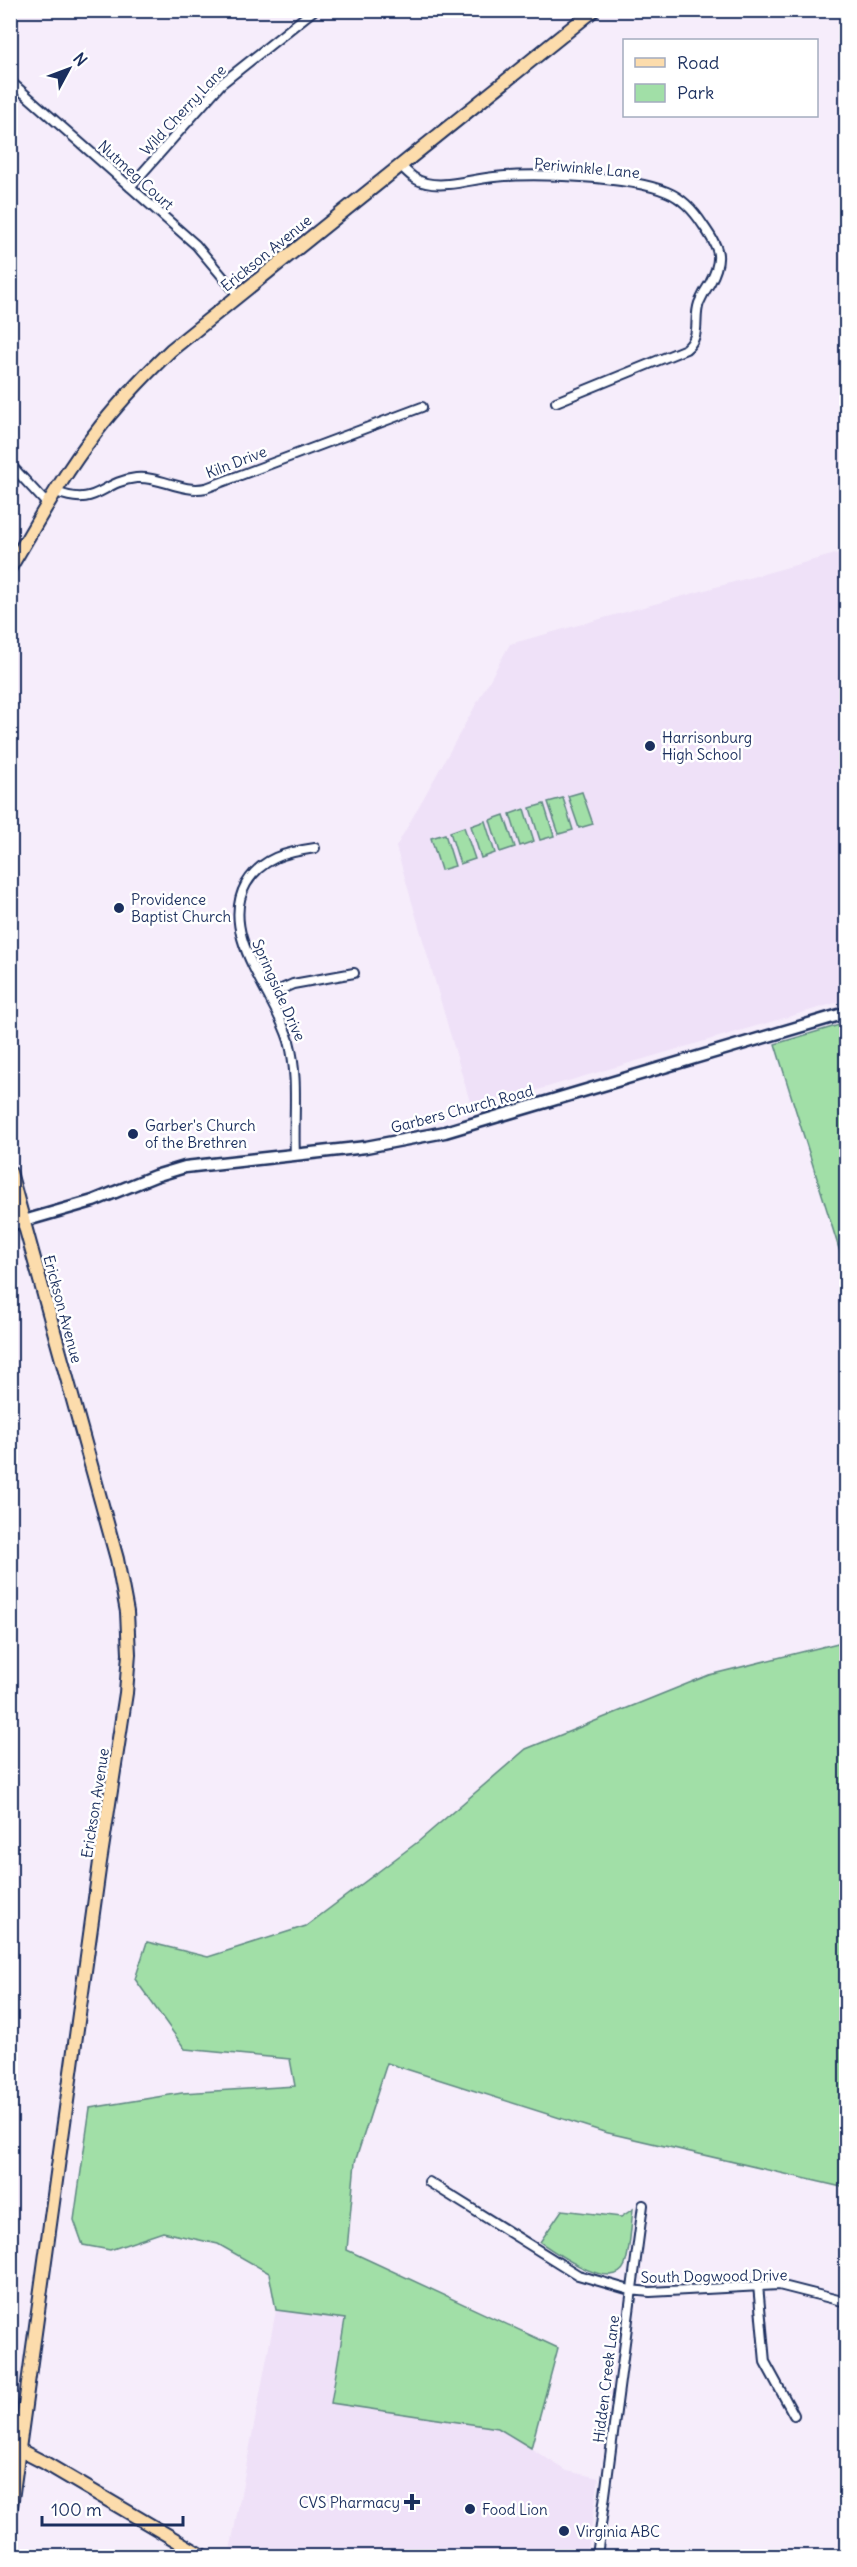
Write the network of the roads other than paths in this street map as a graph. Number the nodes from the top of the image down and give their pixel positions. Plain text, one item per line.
1 (314, 10) edge
2 (594, 10) edge
3 (10, 81) edge
4 (400, 165) junction
5 (130, 187) junction
6 (238, 295) junction
7 (556, 402) dead end
8 (422, 406) dead end
9 (10, 464) edge
10 (56, 492) junction
11 (48, 506) junction
12 (10, 568) edge
13 (315, 848) dead end
14 (354, 973) dead end
15 (268, 995) junction
16 (846, 1013) edge
17 (295, 1155) junction
18 (10, 1172) edge
19 (24, 1222) junction
20 (10, 1225) edge
21 (429, 2182) dead end
22 (643, 2205) dead end
23 (758, 2285) junction
24 (630, 2290) junction
25 (846, 2302) edge
26 (794, 2415) dead end
27 (10, 2438) edge
28 (16, 2447) edge
29 (10, 2514) edge
30 (203, 2556) edge
31 (597, 2556) edge

1 - 5 street, Wild Cherry Lane
2 - 4 main road, Erickson Avenue
3 - 5 street, Nutmeg Court
4 - 6 main road, Erickson Avenue
4 - 7 street, Periwinkle Lane
5 - 6 street, Nutmeg Court
6 - 10 main road, Erickson Avenue
8 - 10 street, Kiln Drive
9 - 11 street
10 - 11 main road, Erickson Avenue
11 - 12 main road, Erickson Avenue
13 - 15 street, Springside Drive
14 - 15 street
15 - 17 street, Springside Drive
16 - 17 street, Garbers Church Road
17 - 19 street, Garbers Church Road
18 - 19 main road, Erickson Avenue
19 - 20 street, Garbers Church Road
19 - 28 main road, Erickson Avenue
21 - 24 street, South Dogwood Drive
22 - 24 street, Hidden Creek Lane
23 - 24 street, South Dogwood Drive
23 - 25 street, South Dogwood Drive
23 - 26 street
24 - 31 street, Hidden Creek Lane
27 - 28 main road
28 - 29 main road, Erickson Avenue
28 - 30 main road

